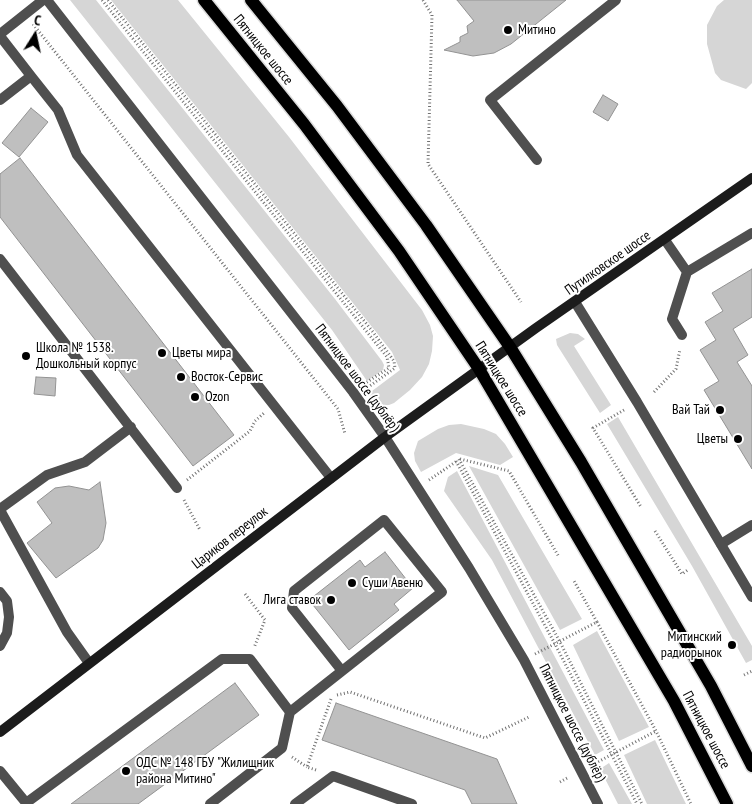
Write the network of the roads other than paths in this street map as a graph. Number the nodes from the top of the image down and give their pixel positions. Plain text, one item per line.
1 (43, 0) edge
2 (47, 0) edge
3 (204, 0) edge
4 (251, 0) edge
5 (616, 0) edge
6 (0, 35) edge
7 (31, 76) junction
8 (0, 100) edge
9 (537, 160) dead end
10 (752, 178) edge
11 (752, 233) edge
12 (665, 240) junction
13 (0, 259) edge
14 (687, 272) junction
15 (575, 302) junction
16 (682, 335) road end
17 (510, 347) junction
18 (479, 369) junction
19 (130, 427) junction
20 (385, 437) junction
21 (331, 478) junction
22 (177, 488) road end
23 (0, 509) edge
24 (752, 525) edge
25 (721, 544) junction
26 (0, 592) edge
27 (752, 597) edge
28 (0, 646) edge
29 (89, 664) junction
30 (342, 671) junction
31 (290, 712) junction
32 (0, 732) edge
33 (752, 766) edge
34 (0, 771) edge
35 (26, 804) edge
36 (210, 804) edge
37 (295, 804) edge
38 (412, 804) edge
39 (598, 804) edge
40 (728, 804) edge

1 - 6 street
2 - 20 street, Пятницкое шоссе (дублёр)
3 - 18 main road, Пятницкое шоссе
4 - 17 main road, Пятницкое шоссе
5 - 9 street
6 - 7 street
7 - 8 street
7 - 21 street
10 - 12 street, Путилковское шоссе
11 - 14 street
12 - 14 street
12 - 15 street, Путилковское шоссе
13 - 19 street
14 - 16 street
15 - 17 street, Путилковское шоссе
15 - 25 street
17 - 18 street, Путилковское шоссе
17 - 33 main road, Пятницкое шоссе
18 - 20 street, Цариков переулок
18 - 40 main road, Пятницкое шоссе
19 - 22 street
19 - 23 street
20 - 21 street, Цариков переулок
20 - 39 street, Пятницкое шоссе (дублёр)
21 - 29 street, Цариков переулок
23 - 29 street
24 - 25 street
25 - 27 street
26 - 28 street
29 - 32 street, Цариков переулок
30 - 30 street
30 - 31 street
31 - 35 street
31 - 36 street
34 - 35 street
37 - 38 street

